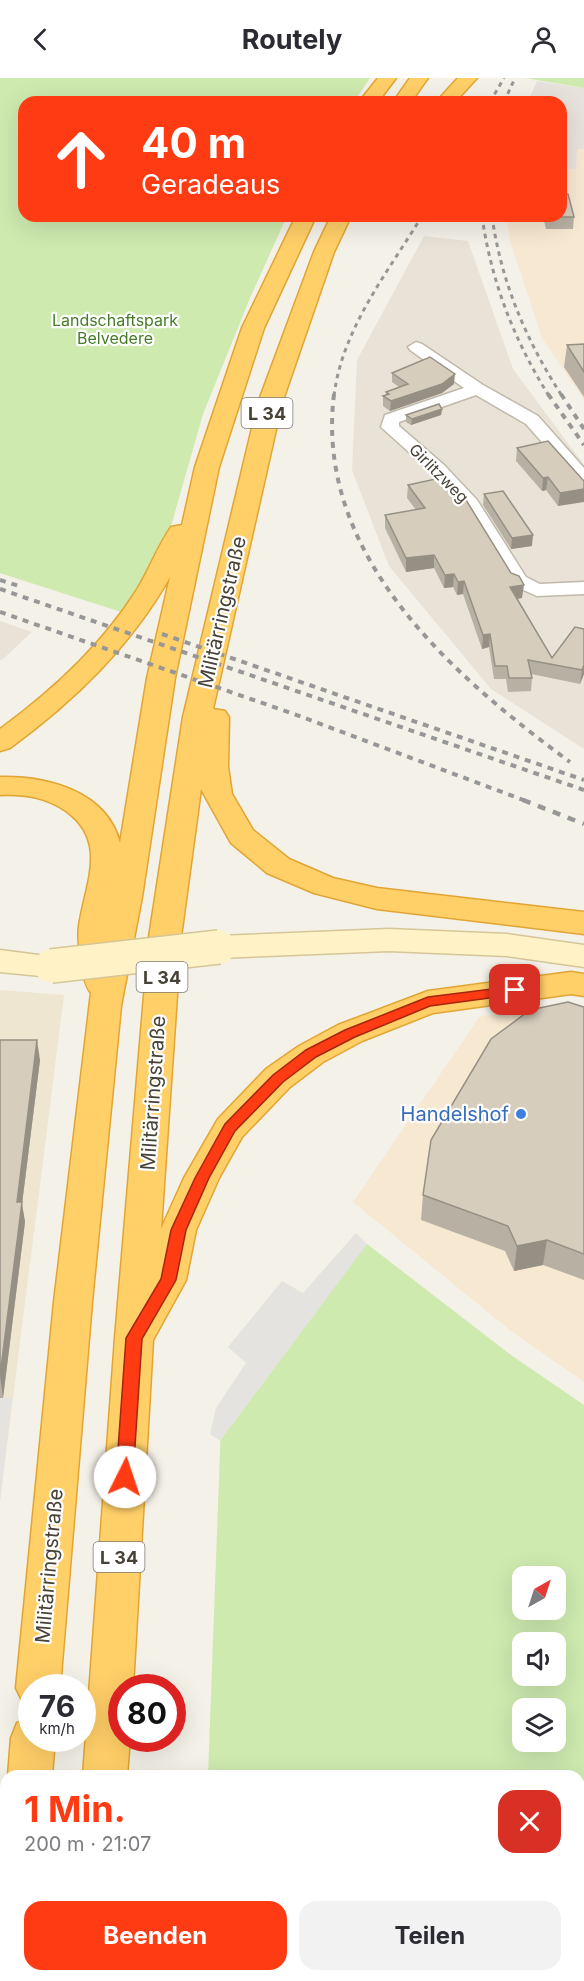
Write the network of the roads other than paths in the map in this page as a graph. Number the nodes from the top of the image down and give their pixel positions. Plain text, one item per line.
1 (377, 78) edge
2 (387, 78) edge
3 (419, 78) edge
4 (468, 78) edge
5 (369, 96) edge
6 (371, 96) edge
7 (406, 96) edge
8 (451, 96) edge
9 (303, 222) edge
10 (338, 222) edge
11 (416, 347) dead end
12 (477, 389) junction
13 (207, 467) junction
14 (584, 479) edge
15 (584, 588) edge
16 (220, 619) junction
17 (0, 742) edge
18 (0, 786) edge
19 (584, 923) edge
20 (584, 956) edge
21 (0, 961) edge
22 (584, 985) edge
23 (105, 1006) junction
24 (134, 1338) junction
25 (39, 1674) edge
26 (32, 1752) edge
27 (30, 1770) edge
28 (105, 1770) edge

1 - 5 highway
2 - 6 highway
3 - 7 highway
4 - 8 highway
9 - 13 highway, Militärringstraße / L 34
10 - 16 highway, Militärringstraße / L 34
11 - 12 street
12 - 14 street
12 - 15 street, Girlitzweg
13 - 17 highway, L 34
13 - 23 highway, Militärringstraße / L 34
16 - 19 highway, L 34
16 - 24 highway, Militärringstraße / L 34
18 - 23 highway, L 34
20 - 21 main road, L 34, bridge
22 - 24 highway, L 34
23 - 25 highway, Militärringstraße / L 34
24 - 28 highway, Militärringstraße / L 34
26 - 27 highway

